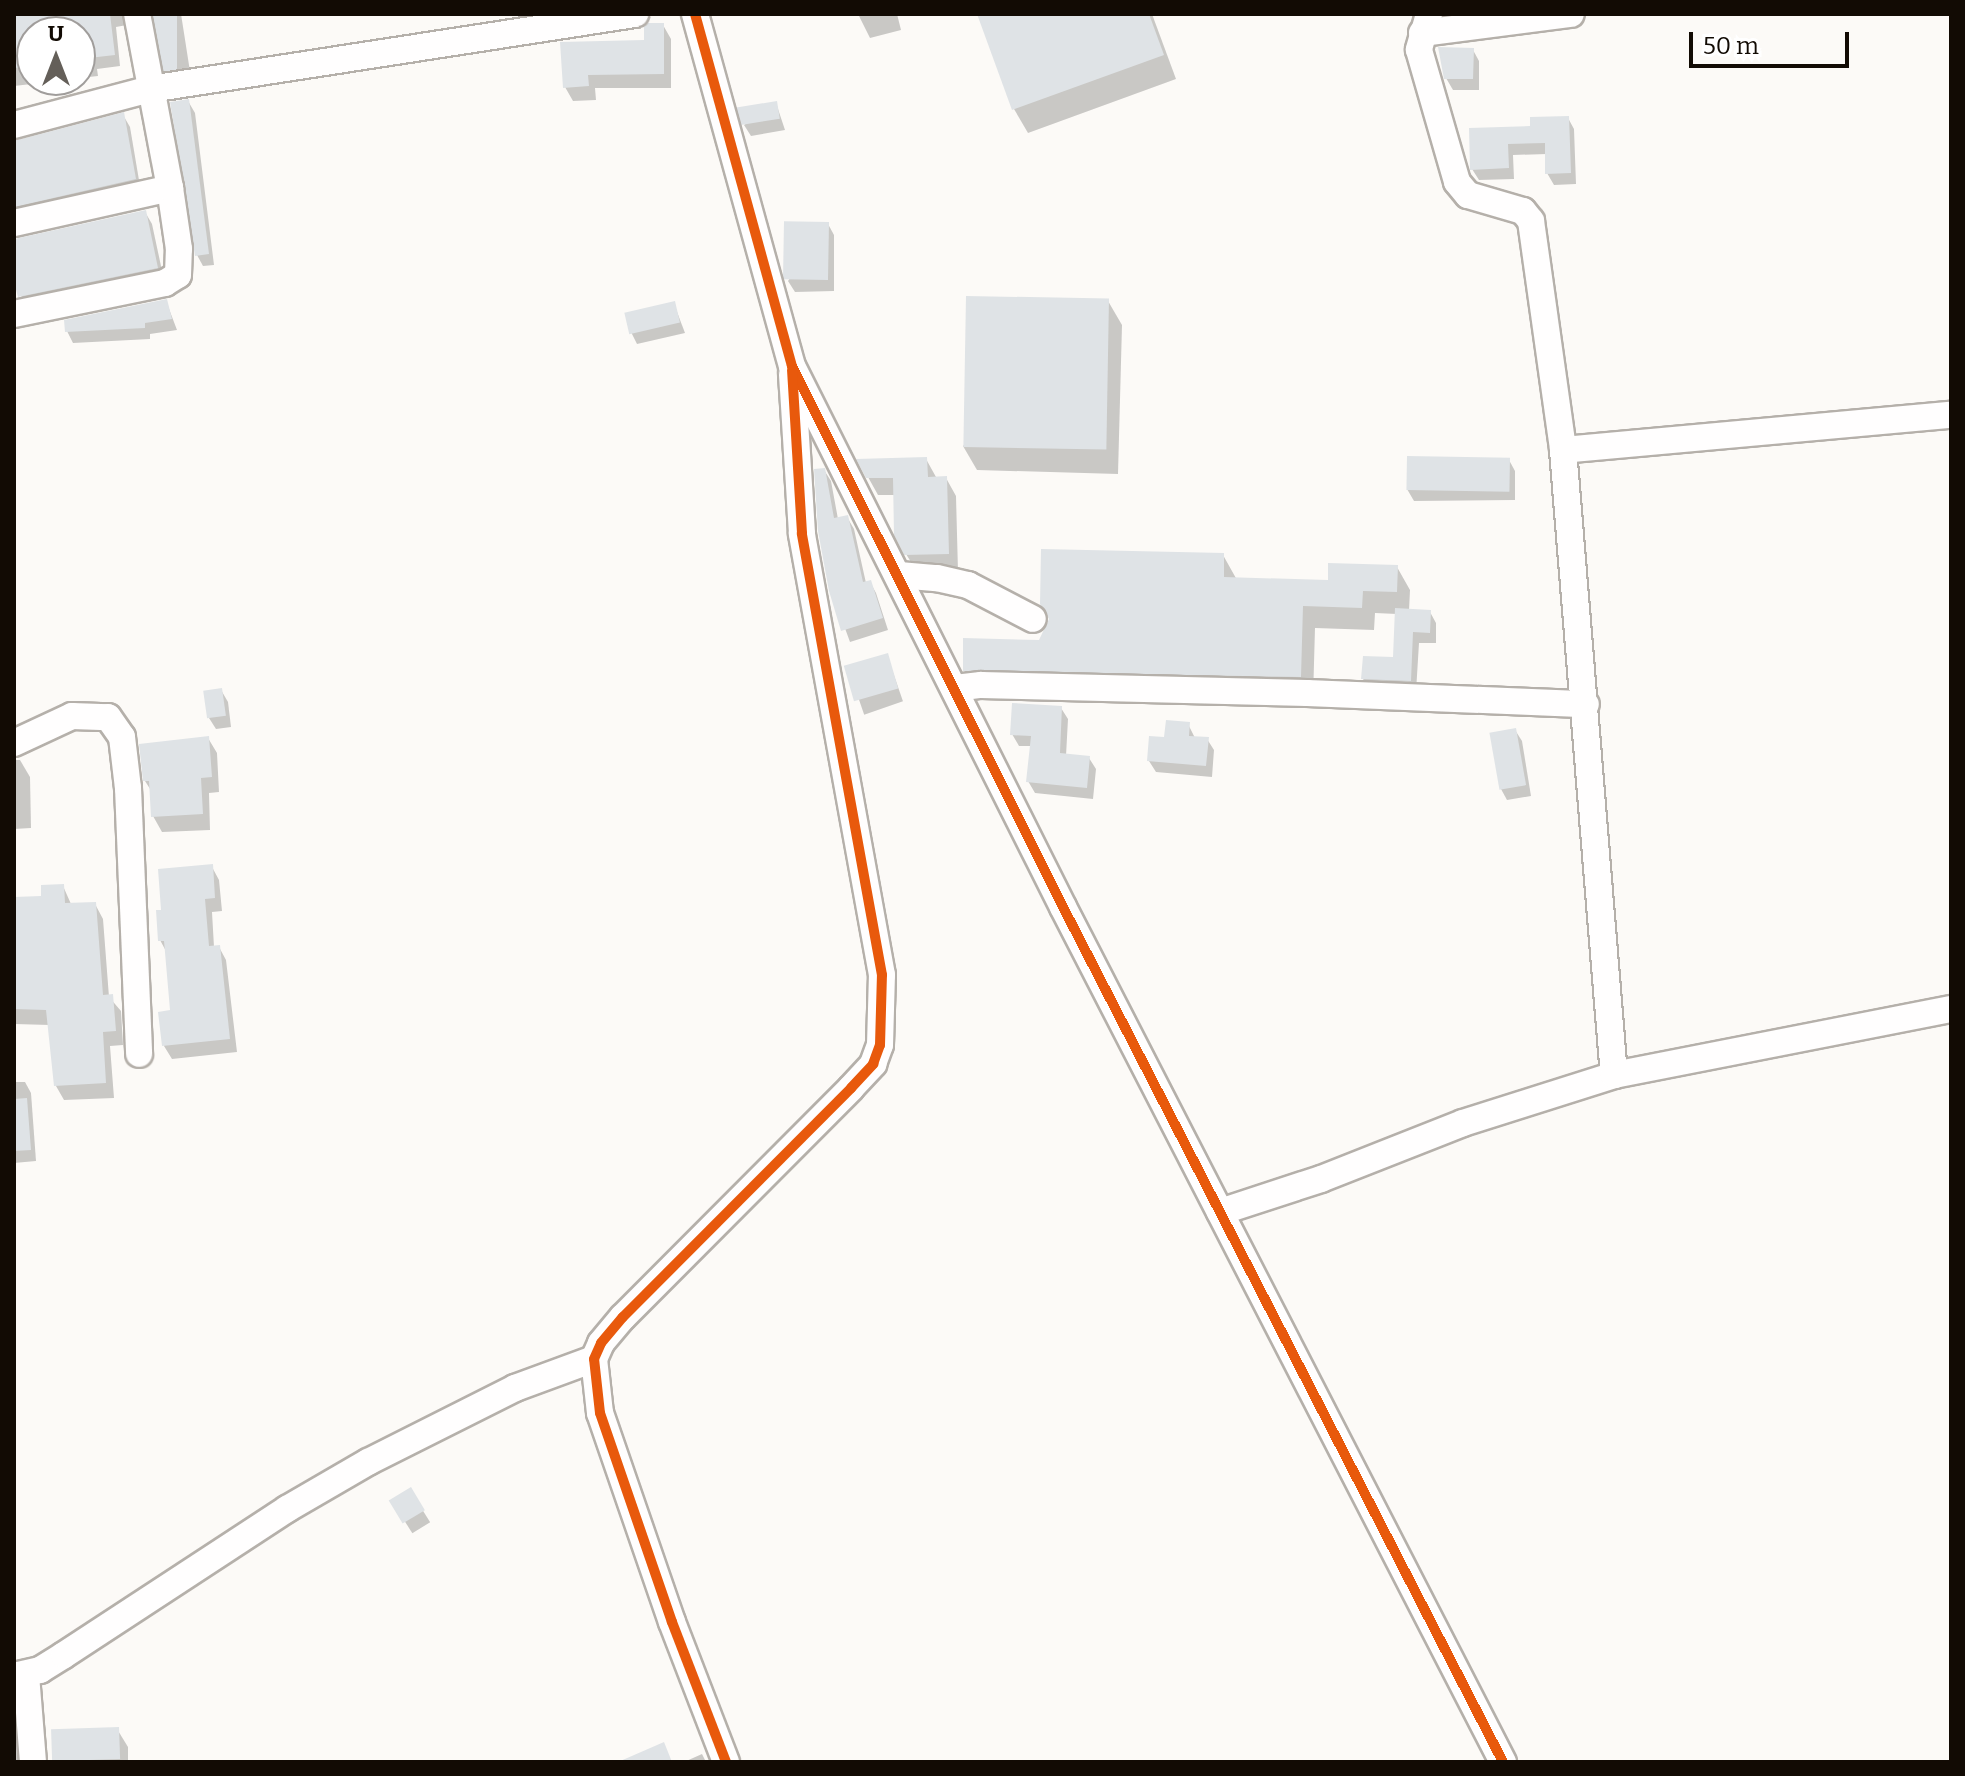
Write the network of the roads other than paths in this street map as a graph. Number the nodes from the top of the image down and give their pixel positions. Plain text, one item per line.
1 (137, 14) edge
2 (635, 14) edge
3 (695, 14) edge
4 (1571, 14) edge
5 (1426, 23) edge
6 (150, 89) junction
7 (14, 125) edge
8 (170, 188) junction
9 (14, 223) edge
10 (14, 314) edge
11 (792, 366) junction
12 (1951, 415) edge
13 (1563, 450) junction
14 (899, 575) junction
15 (1033, 619) dead end
16 (955, 688) junction
17 (1586, 704) junction
18 (14, 743) edge
19 (1951, 1009) edge
20 (139, 1054) dead end
21 (1614, 1075) junction
22 (1220, 1212) junction
23 (594, 1359) junction
24 (20, 1675) edge
25 (33, 1762) edge
26 (726, 1762) edge
27 (1503, 1762) edge

1 - 6 street
2 - 6 street
3 - 11 street
4 - 5 street
5 - 13 street
6 - 7 street
6 - 8 street
8 - 9 street
8 - 10 street
11 - 14 street
11 - 23 street
12 - 13 street
13 - 17 street
14 - 15 street
14 - 16 street
16 - 17 street
16 - 22 street
17 - 21 street
18 - 20 street
19 - 21 street
21 - 22 street
22 - 27 street
23 - 24 street
23 - 26 street
24 - 25 street

